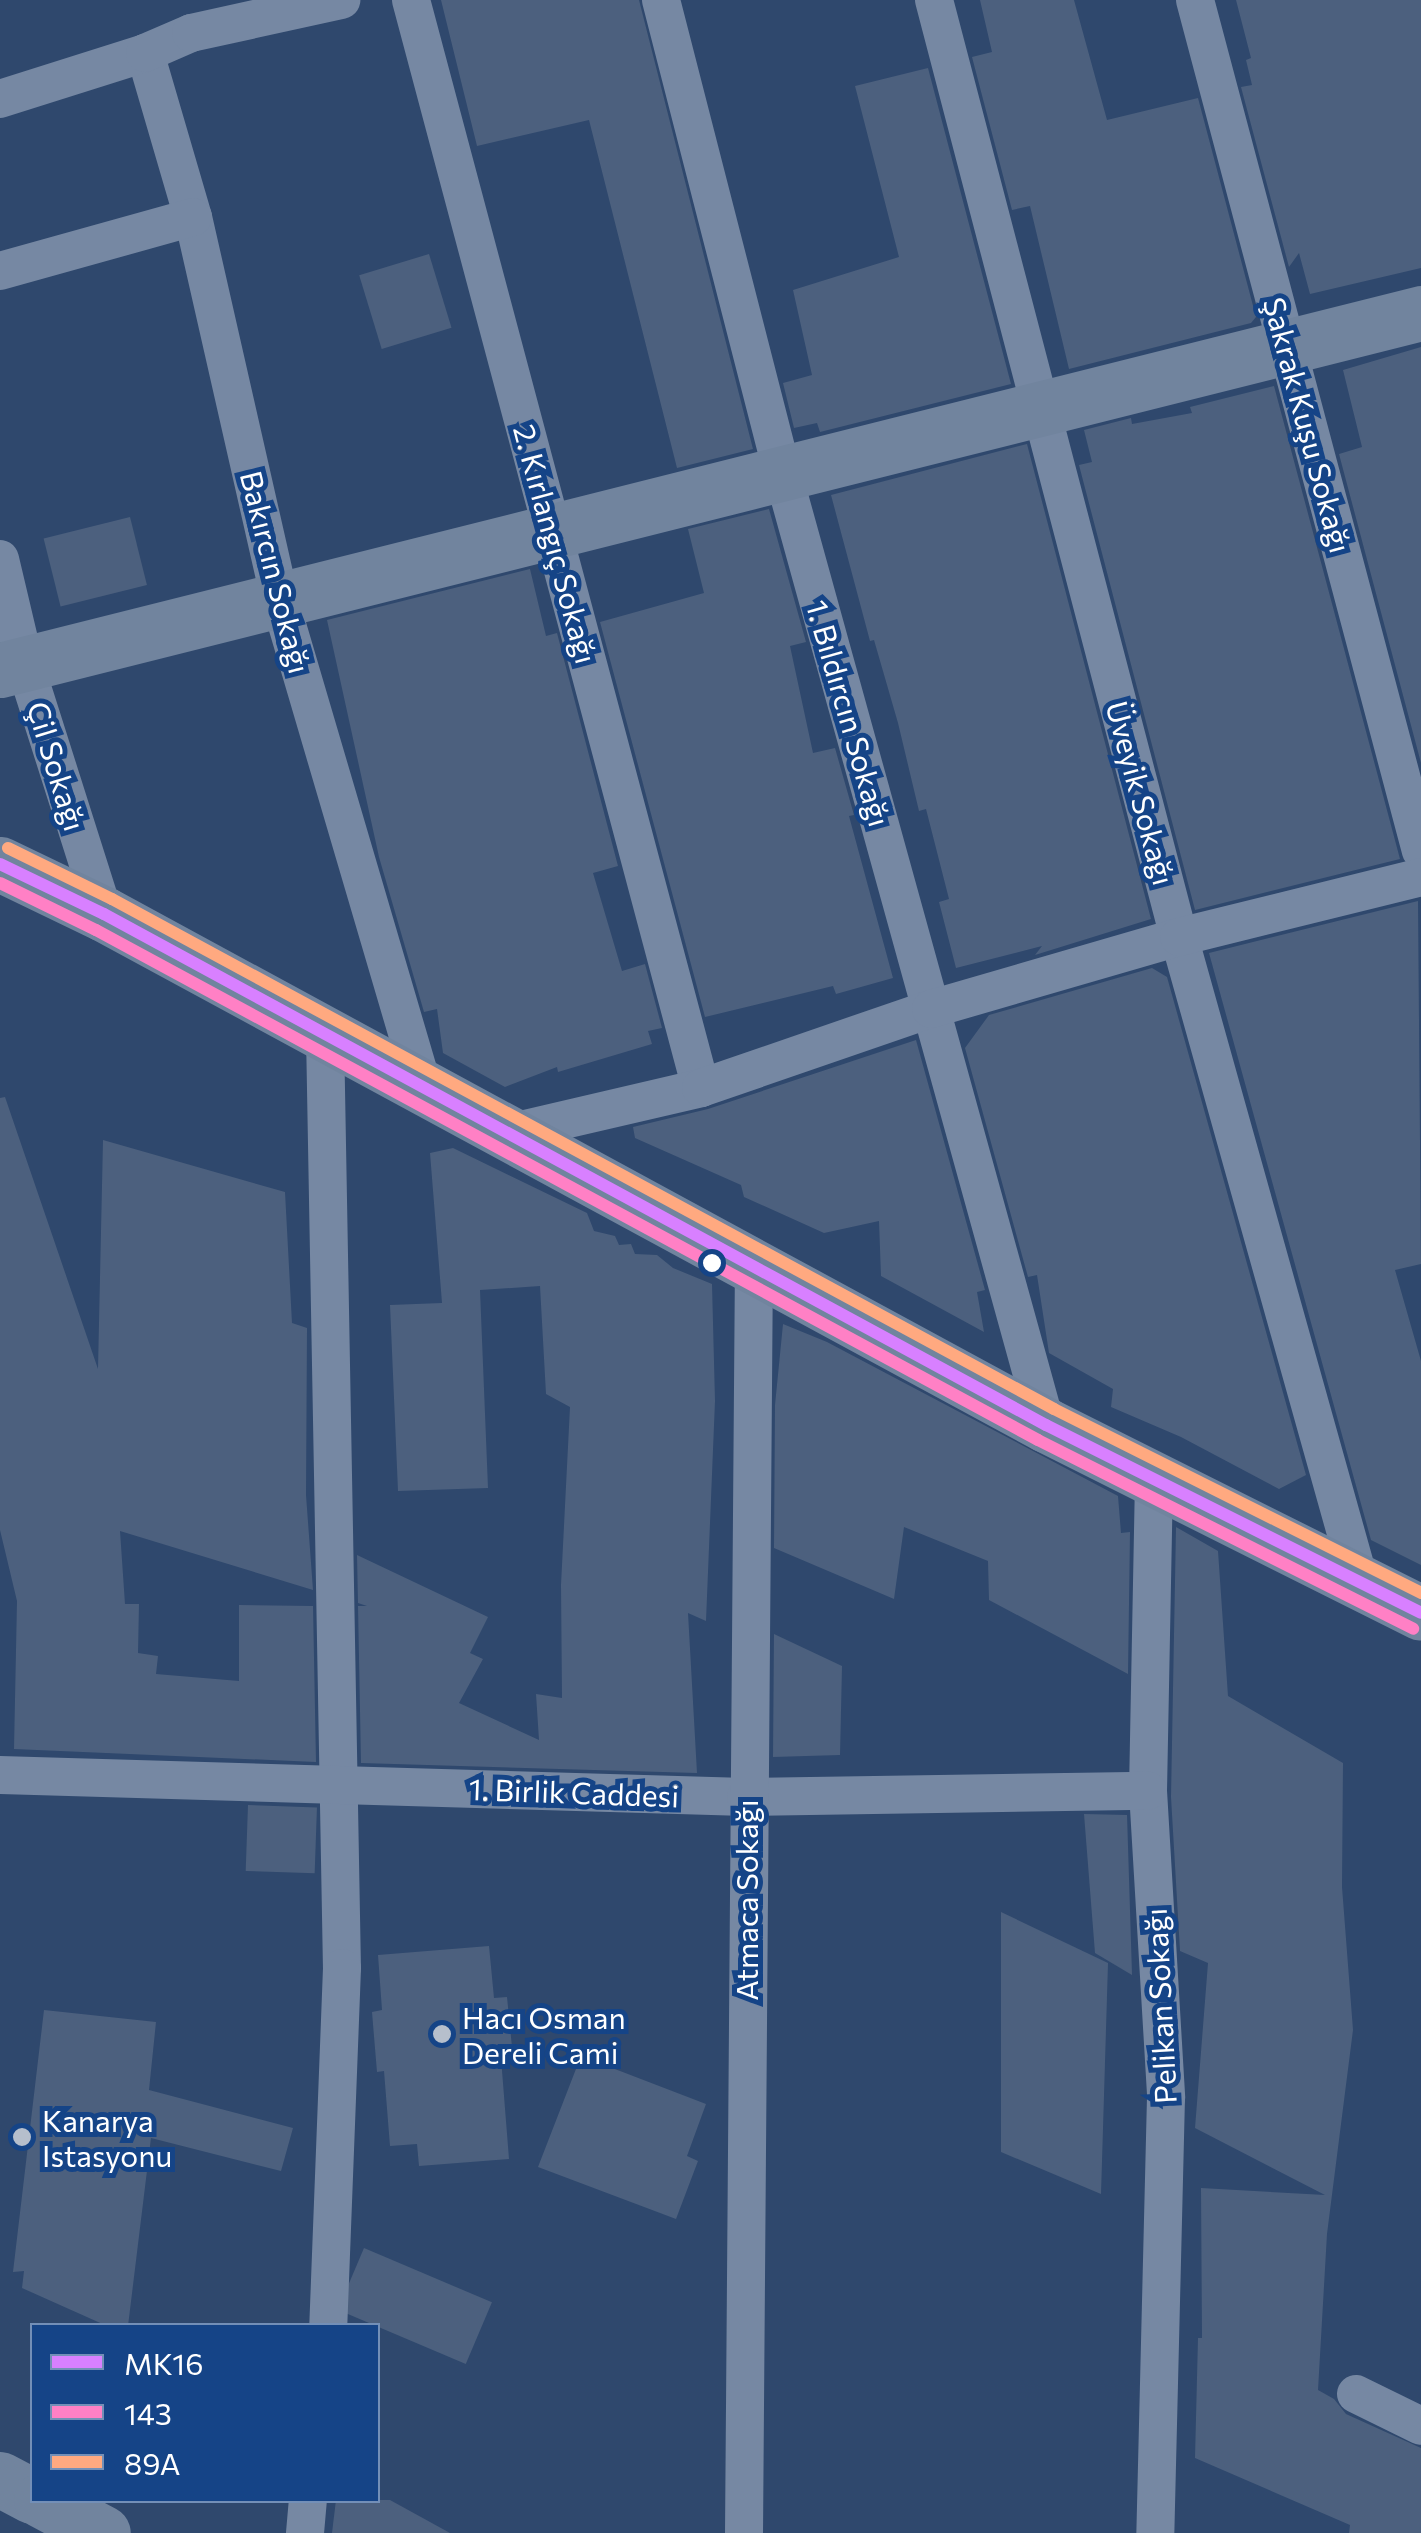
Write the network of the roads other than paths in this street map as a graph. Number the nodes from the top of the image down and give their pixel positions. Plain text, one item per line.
1 (341, 0) edge
2 (411, 0) edge
3 (662, 0) edge
4 (934, 0) edge
5 (1195, 0) edge
6 (186, 16) edge
7 (145, 53) junction
8 (0, 99) edge
9 (192, 218) junction
10 (0, 271) edge
11 (1421, 313) edge
12 (1287, 347) junction
13 (1039, 410) junction
14 (783, 474) junction
15 (553, 532) junction
16 (0, 559) edge
17 (280, 601) junction
18 (13, 667) edge
19 (1421, 851) edge
20 (0, 864) edge
21 (1421, 876) edge
22 (104, 914) junction
23 (1179, 937) junction
24 (932, 1009) junction
25 (325, 1034) junction
26 (424, 1088) junction
27 (701, 1088) junction
28 (508, 1133) junction
29 (754, 1266) junction
30 (1046, 1424) junction
31 (1154, 1479) junction
32 (1360, 1583) junction
33 (1421, 1613) edge
34 (0, 1775) edge
35 (336, 1785) junction
36 (1148, 1792) junction
37 (746, 1797) junction
38 (328, 2323) edge
39 (1356, 2394) dead end
40 (1421, 2426) edge
41 (0, 2479) edge
42 (30, 2495) edge
43 (47, 2503) edge
44 (308, 2503) edge
45 (102, 2533) edge
46 (305, 2533) edge
47 (744, 2533) edge
48 (1155, 2533) edge

1 - 6 street
2 - 15 street, 2. Kırlangıç Sokağı
3 - 14 street, 1. Bıldırcın Sokağı
4 - 13 street, Üveyik Sokağı
5 - 12 street, Şakrak Kuşu Sokağı
6 - 7 street
7 - 8 street
7 - 9 street, Bakırcın Sokağı
9 - 10 street
9 - 17 street, Bakırcın Sokağı
11 - 12 street
12 - 13 street
12 - 19 street, Şakrak Kuşu Sokağı
13 - 14 street
13 - 23 street, Üveyik Sokağı
14 - 15 street
14 - 24 street, 1. Bıldırcın Sokağı
15 - 17 street
15 - 27 street, 2. Kırlangıç Sokağı
16 - 18 street, Çil Sokağı
17 - 18 street
17 - 26 street, Bakırcın Sokağı
18 - 22 street, Çil Sokağı
20 - 22 street
21 - 23 street
22 - 25 street
23 - 24 street
23 - 32 street, Üveyik Sokağı
24 - 27 street
24 - 30 street, 1. Bıldırcın Sokağı
25 - 26 street
25 - 35 street
26 - 28 street
27 - 28 street
28 - 29 street
29 - 30 street
29 - 37 street, Atmaca Sokağı
30 - 31 street
31 - 32 street
31 - 36 street, Pelikan Sokağı
32 - 33 street
34 - 35 street, 1. Birlik Caddesi
35 - 37 street, 1. Birlik Caddesi
35 - 38 street
36 - 37 street, 1. Birlik Caddesi
36 - 48 street, Pelikan Sokağı
37 - 47 street, Atmaca Sokağı
39 - 40 street
41 - 42 street
43 - 45 street
44 - 46 street

